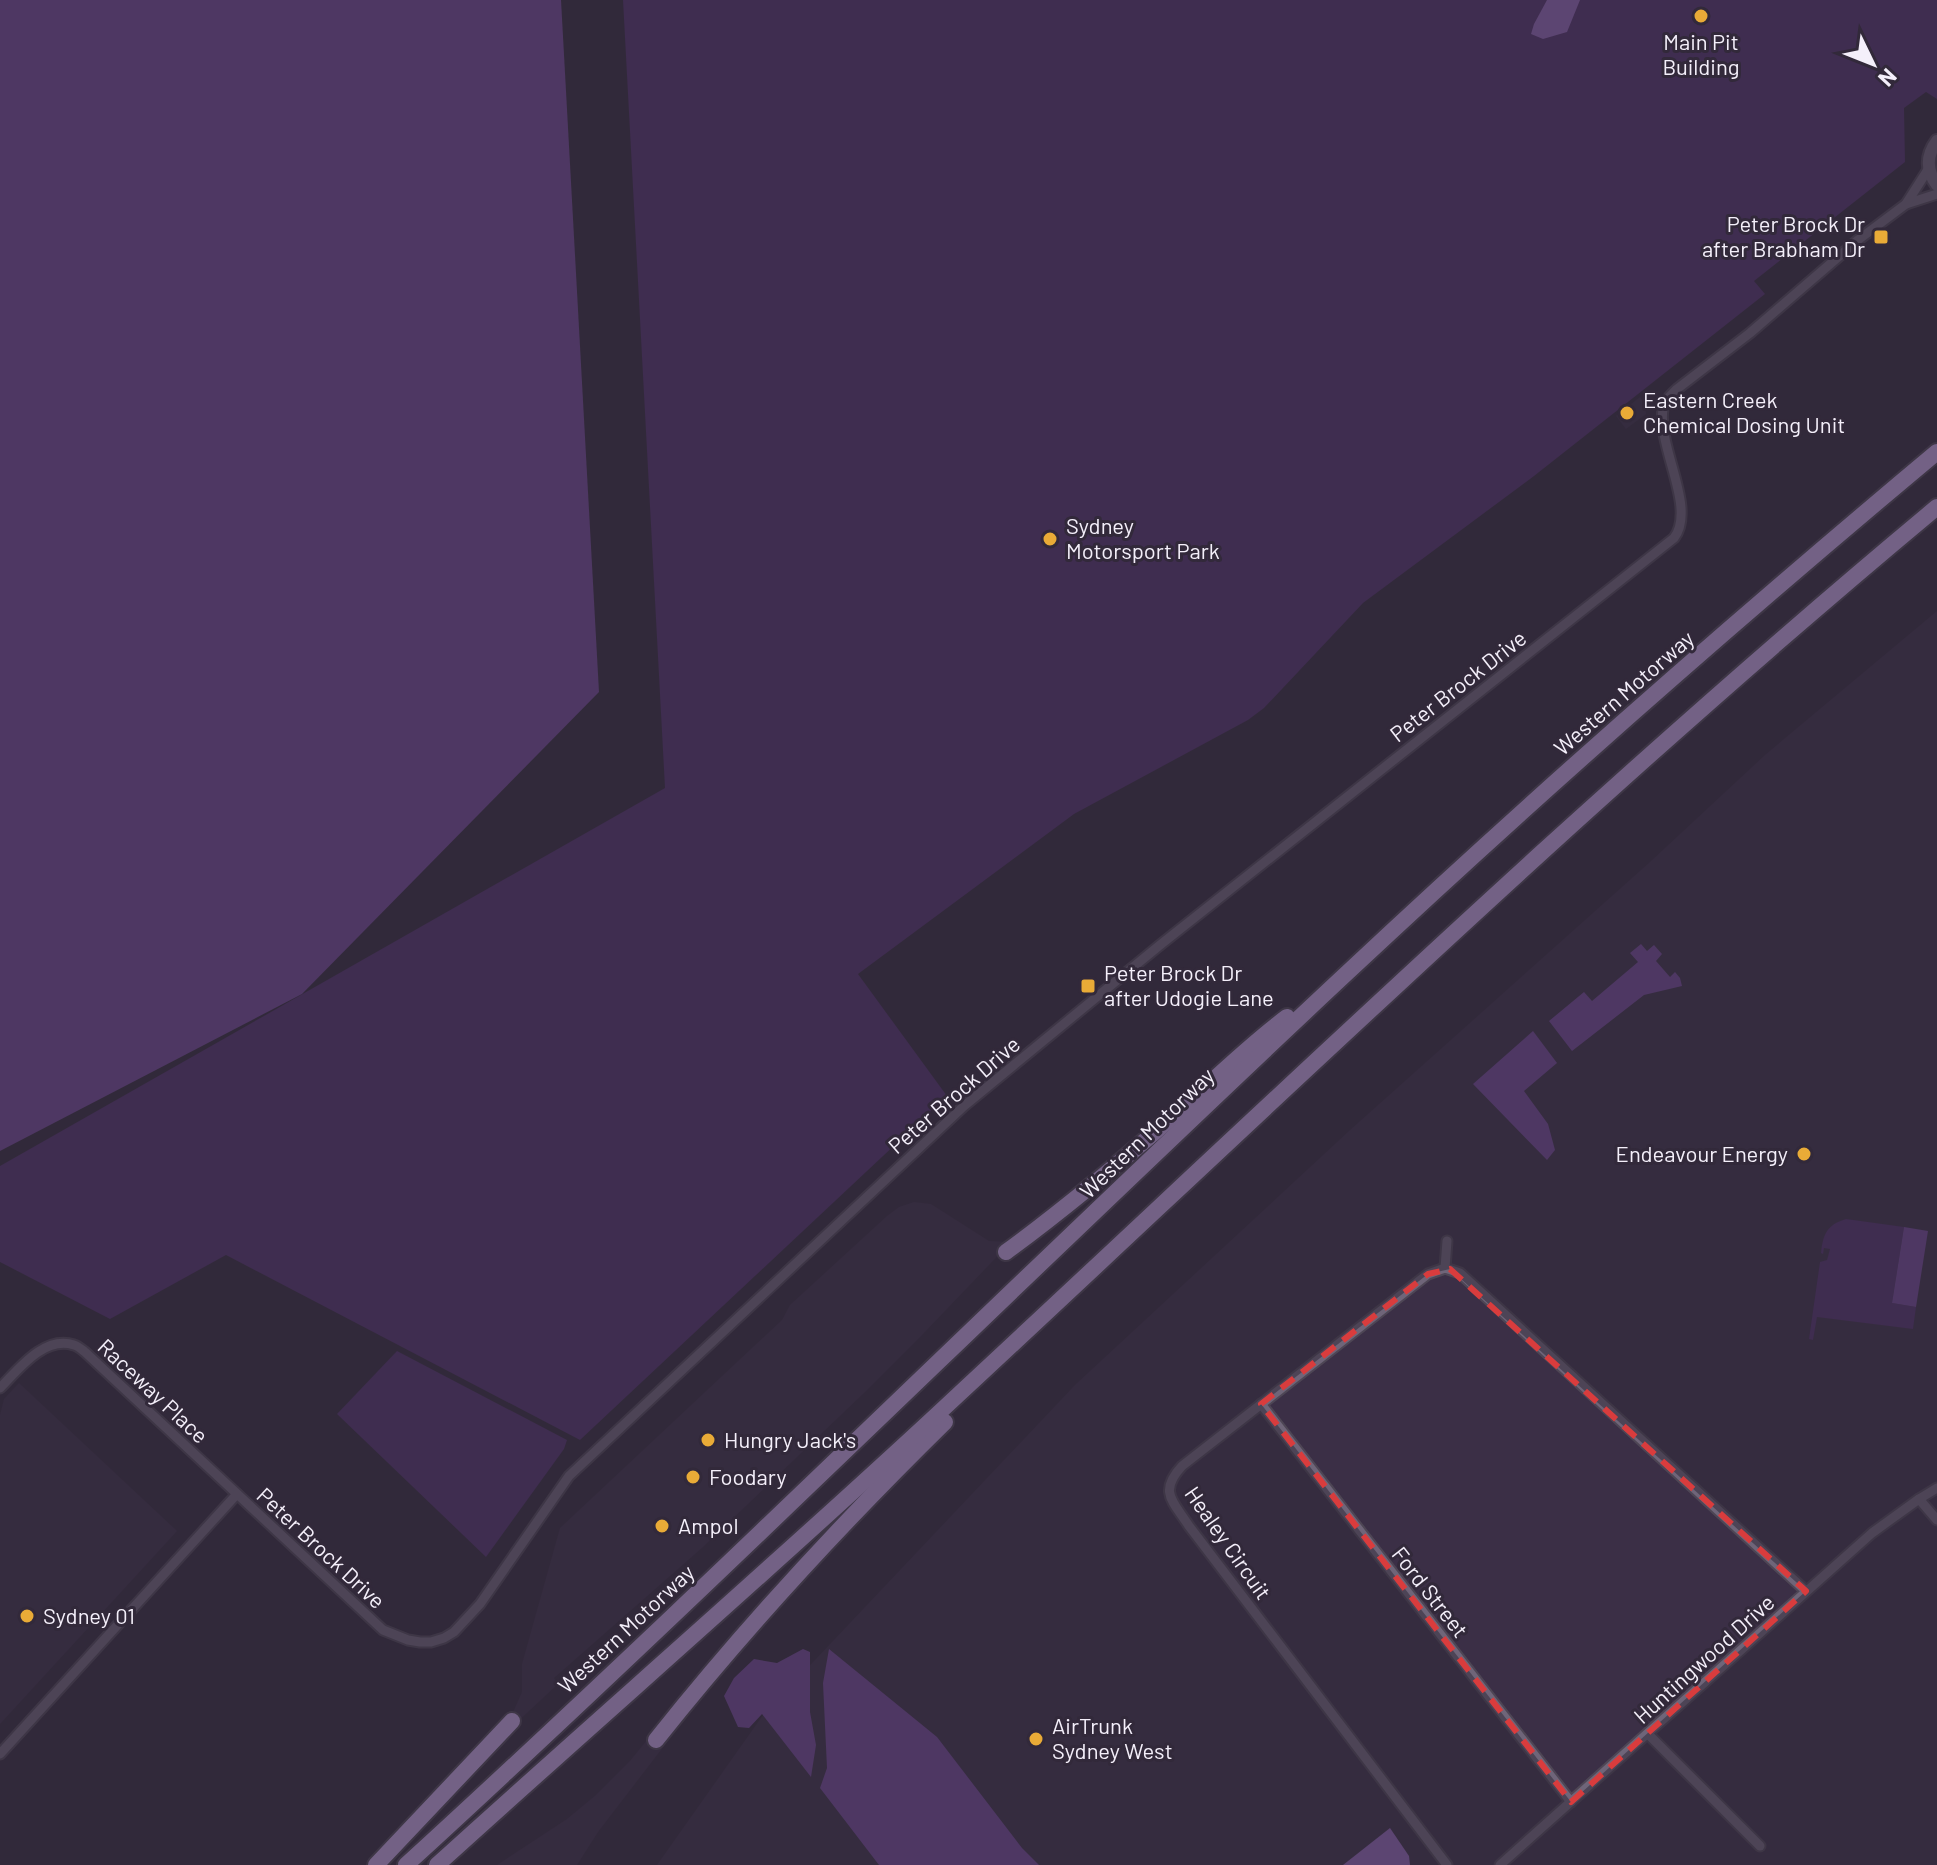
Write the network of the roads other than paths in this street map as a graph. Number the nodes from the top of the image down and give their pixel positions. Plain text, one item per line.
1 (1937, 141) edge
2 (1929, 168) junction
3 (1937, 185) edge
4 (1937, 194) edge
5 (1906, 204) junction
6 (1937, 452) edge
7 (1937, 507) edge
8 (1349, 971) junction
9 (1447, 1241) dead end
10 (1006, 1252) dead end
11 (1445, 1268) junction
12 (0, 1388) edge
13 (956, 1397) junction
14 (1261, 1404) junction
15 (1937, 1488) edge
16 (237, 1494) junction
17 (1919, 1499) junction
18 (1937, 1520) edge
19 (1806, 1591) junction
20 (512, 1721) dead end
21 (1648, 1734) junction
22 (656, 1740) dead end
23 (0, 1754) edge
24 (1571, 1802) junction
25 (489, 1818) junction
26 (1760, 1846) dead end
27 (376, 1865) edge
28 (406, 1865) edge
29 (437, 1865) edge
30 (449, 1865) edge
31 (1447, 1865) edge
32 (1500, 1865) edge

1 - 2 main road
2 - 3 main road
2 - 5 street, Peter Brock Drive
4 - 5 street, Peter Brock Drive
5 - 16 street, Peter Brock Drive
6 - 8 highway, Western Motorway
7 - 13 highway
8 - 10 highway
8 - 28 highway, Western Motorway
9 - 11 street
11 - 14 street, Healey Circuit
11 - 19 street
12 - 16 street, Raceway Place
13 - 22 highway
13 - 25 highway
14 - 24 street, Ford Street
14 - 31 street, Healey Circuit
15 - 17 street, Huntingwood Drive
16 - 23 street, Peter Brock Drive
17 - 18 street
17 - 19 street, Huntingwood Drive
19 - 21 street, Huntingwood Drive
20 - 27 highway
21 - 24 street, Huntingwood Drive
21 - 26 street
24 - 32 street, Huntingwood Drive
25 - 29 highway
25 - 30 highway

